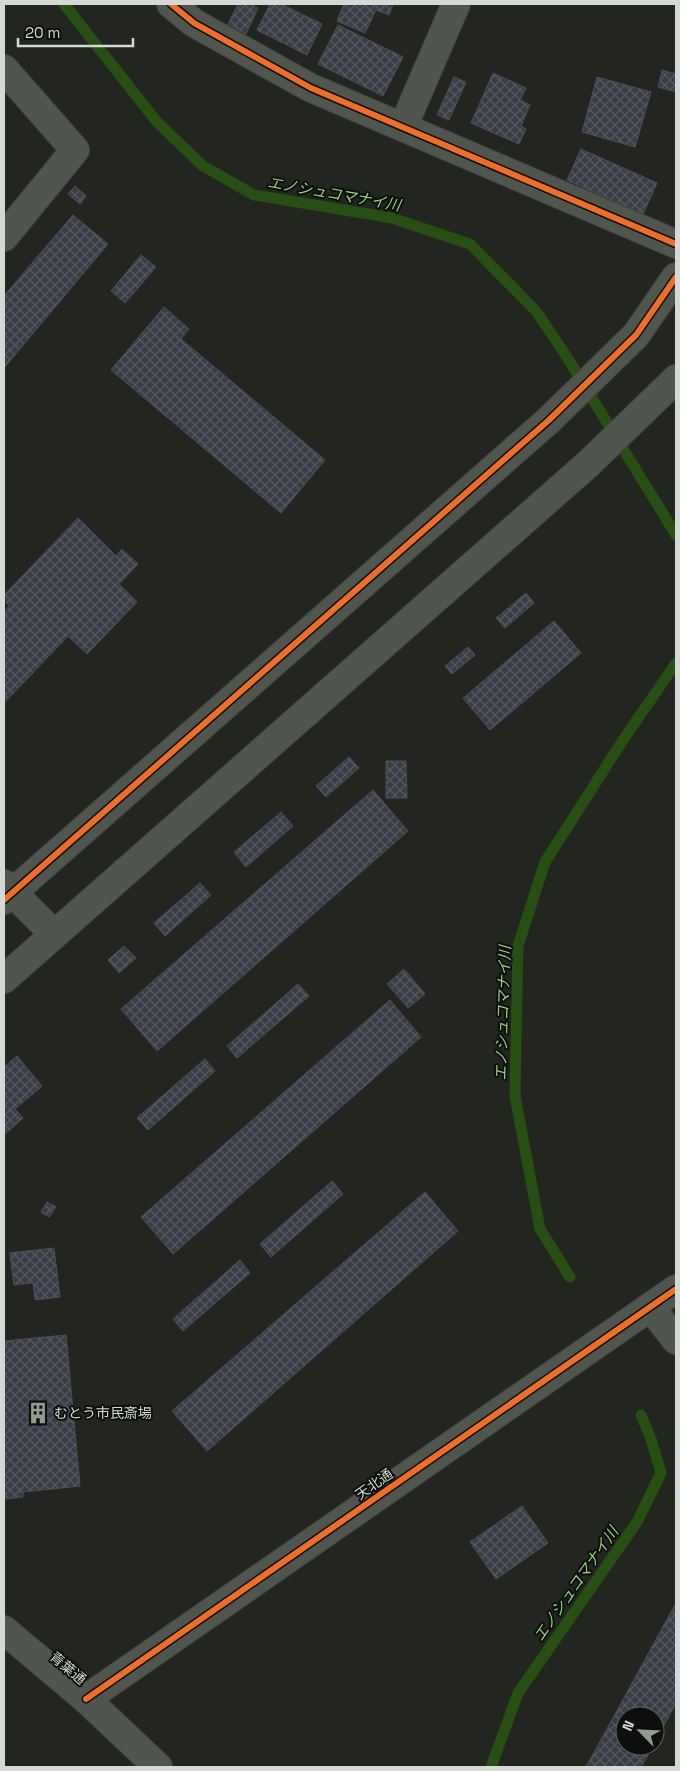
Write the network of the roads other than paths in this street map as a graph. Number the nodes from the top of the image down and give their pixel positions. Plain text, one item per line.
1 (171, 4) edge
2 (456, 4) edge
3 (4, 69) edge
4 (403, 127) junction
5 (4, 237) edge
6 (676, 244) edge
7 (676, 277) edge
8 (676, 379) edge
9 (7, 892) edge
10 (54, 934) junction
11 (4, 979) edge
12 (676, 1289) edge
13 (651, 1308) junction
14 (676, 1340) edge
15 (4, 1630) edge
16 (86, 1699) junction
17 (158, 1767) edge

1 - 4 street
2 - 4 street
3 - 5 street
4 - 6 street
7 - 9 street
8 - 10 street
9 - 10 street
10 - 11 street
12 - 13 street, 天北通
13 - 14 street
13 - 16 street, 天北通
15 - 16 street, 青葉通
16 - 17 street, 青葉通

